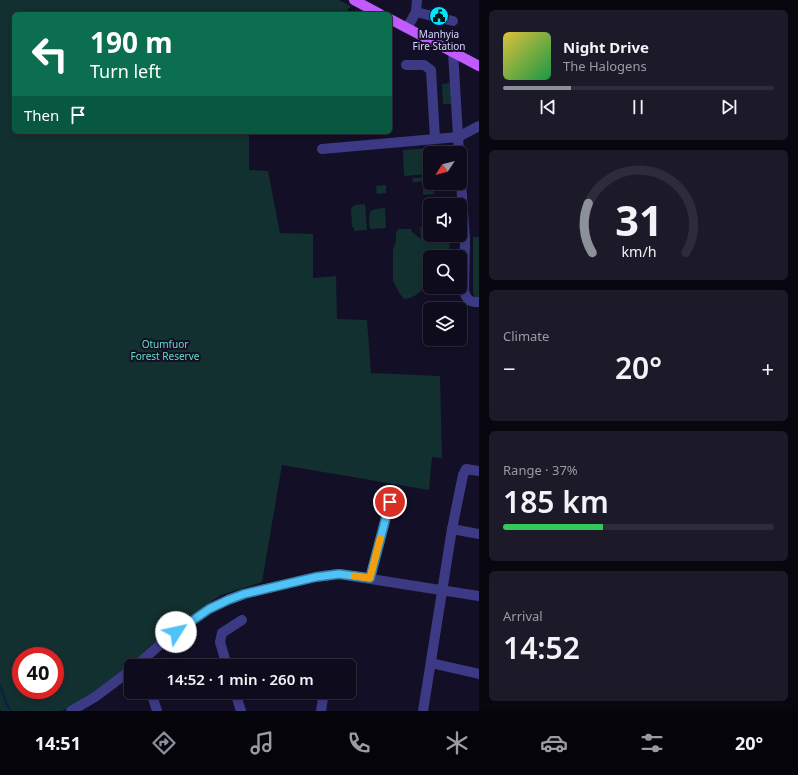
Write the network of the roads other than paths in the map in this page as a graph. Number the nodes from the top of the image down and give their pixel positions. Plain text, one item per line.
1 (354, 0) edge
2 (417, 0) edge
3 (376, 12) edge
4 (416, 12) junction
5 (392, 20) edge
6 (453, 21) dead end
7 (407, 28) junction
8 (453, 52) junction
9 (406, 65) dead end
10 (479, 66) edge
11 (479, 126) edge
12 (458, 137) junction
13 (435, 139) junction
14 (459, 146) edge
15 (322, 149) dead end
16 (461, 190) edge
17 (479, 302) edge
18 (479, 471) edge
19 (390, 502) dead end
20 (452, 529) junction
21 (479, 534) edge
22 (370, 578) junction
23 (442, 590) junction
24 (479, 596) edge
25 (242, 620) dead end
26 (145, 659) edge
27 (225, 659) edge
28 (431, 663) junction
29 (479, 674) edge
30 (124, 676) edge
31 (153, 699) edge
32 (237, 699) edge
33 (323, 699) edge
34 (83, 708) edge
35 (71, 711) edge
36 (157, 711) edge
37 (240, 711) edge
38 (321, 711) edge
39 (423, 711) edge

1 - 3 main road
2 - 4 street
4 - 6 street
4 - 7 street
5 - 7 main road
7 - 8 main road
8 - 10 main road
8 - 12 street
9 - 13 street
11 - 12 street
12 - 13 street
12 - 14 street
13 - 15 street
16 - 17 street
18 - 20 street
19 - 22 street
20 - 21 street
20 - 23 street
22 - 23 street
22 - 26 street
23 - 24 street
23 - 28 street
25 - 27 street
28 - 29 street
28 - 39 street
30 - 34 street
31 - 36 street
32 - 37 street
33 - 38 street
34 - 35 street

